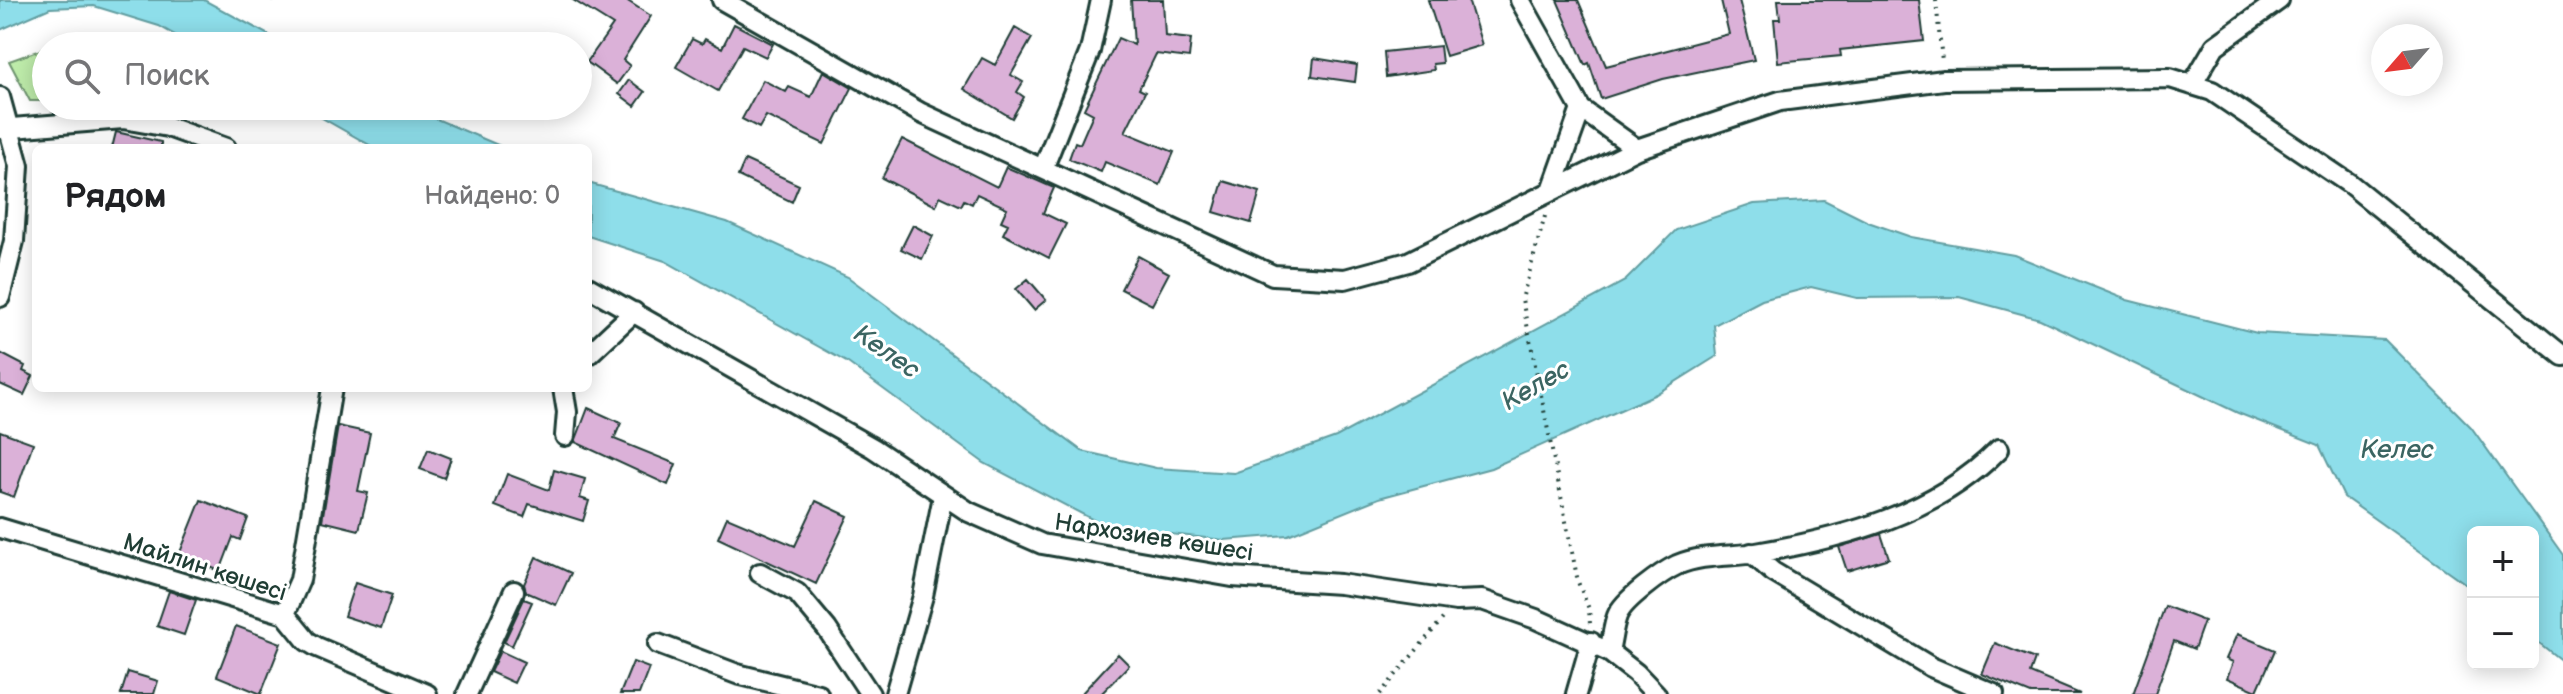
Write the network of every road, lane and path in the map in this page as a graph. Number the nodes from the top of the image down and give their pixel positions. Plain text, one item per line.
1 (722, 0) edge
2 (1101, 0) edge
3 (1520, 0) edge
4 (1936, 0) edge
5 (2279, 0) edge
6 (1944, 80) junction
7 (2192, 85) junction
8 (0, 97) edge
9 (1581, 109) junction
10 (111, 120) edge
11 (129, 120) edge
12 (5, 129) edge
13 (215, 144) edge
14 (1637, 149) junction
15 (1043, 169) junction
16 (1552, 190) junction
17 (592, 289) edge
18 (0, 297) edge
19 (634, 312) junction
20 (592, 351) edge
21 (2563, 356) edge
22 (331, 392) edge
23 (564, 392) edge
24 (565, 436) dead end
25 (1999, 449) dead end
26 (943, 496) junction
27 (0, 528) edge
28 (1751, 553) junction
29 (760, 573) dead end
30 (514, 591) dead end
31 (1456, 601) junction
32 (285, 614) junction
33 (1591, 642) junction
34 (658, 644) dead end
35 (1609, 652) junction
36 (427, 694) edge
37 (467, 694) edge
38 (818, 694) edge
39 (870, 694) edge
40 (895, 694) edge
41 (1380, 694) edge
42 (1576, 694) edge
43 (1656, 694) edge
44 (1994, 694) edge

1 - 15 street
2 - 15 street
3 - 9 street
4 - 6 path
5 - 7 street
6 - 7 street
6 - 14 street
7 - 21 street
8 - 12 street
9 - 14 street
9 - 16 street
10 - 12 street
11 - 13 street
12 - 18 street
14 - 16 street
15 - 16 street
16 - 33 path
17 - 19 street, Нархозиев көшесі
19 - 20 street
19 - 26 street, Нархозиев көшесі
22 - 32 street
23 - 24 street
25 - 28 street
26 - 31 street, Нархозиев көшесі
26 - 40 street
27 - 32 street, Майлин көшесі
28 - 35 street
28 - 44 street
29 - 39 street
30 - 37 street
31 - 33 street, Нархозиев көшесі
31 - 41 path
32 - 36 street, Майлин көшесі
33 - 35 street, Нархозиев көшесі
33 - 42 street
34 - 38 street
35 - 43 street, Нархозиев көшесі

